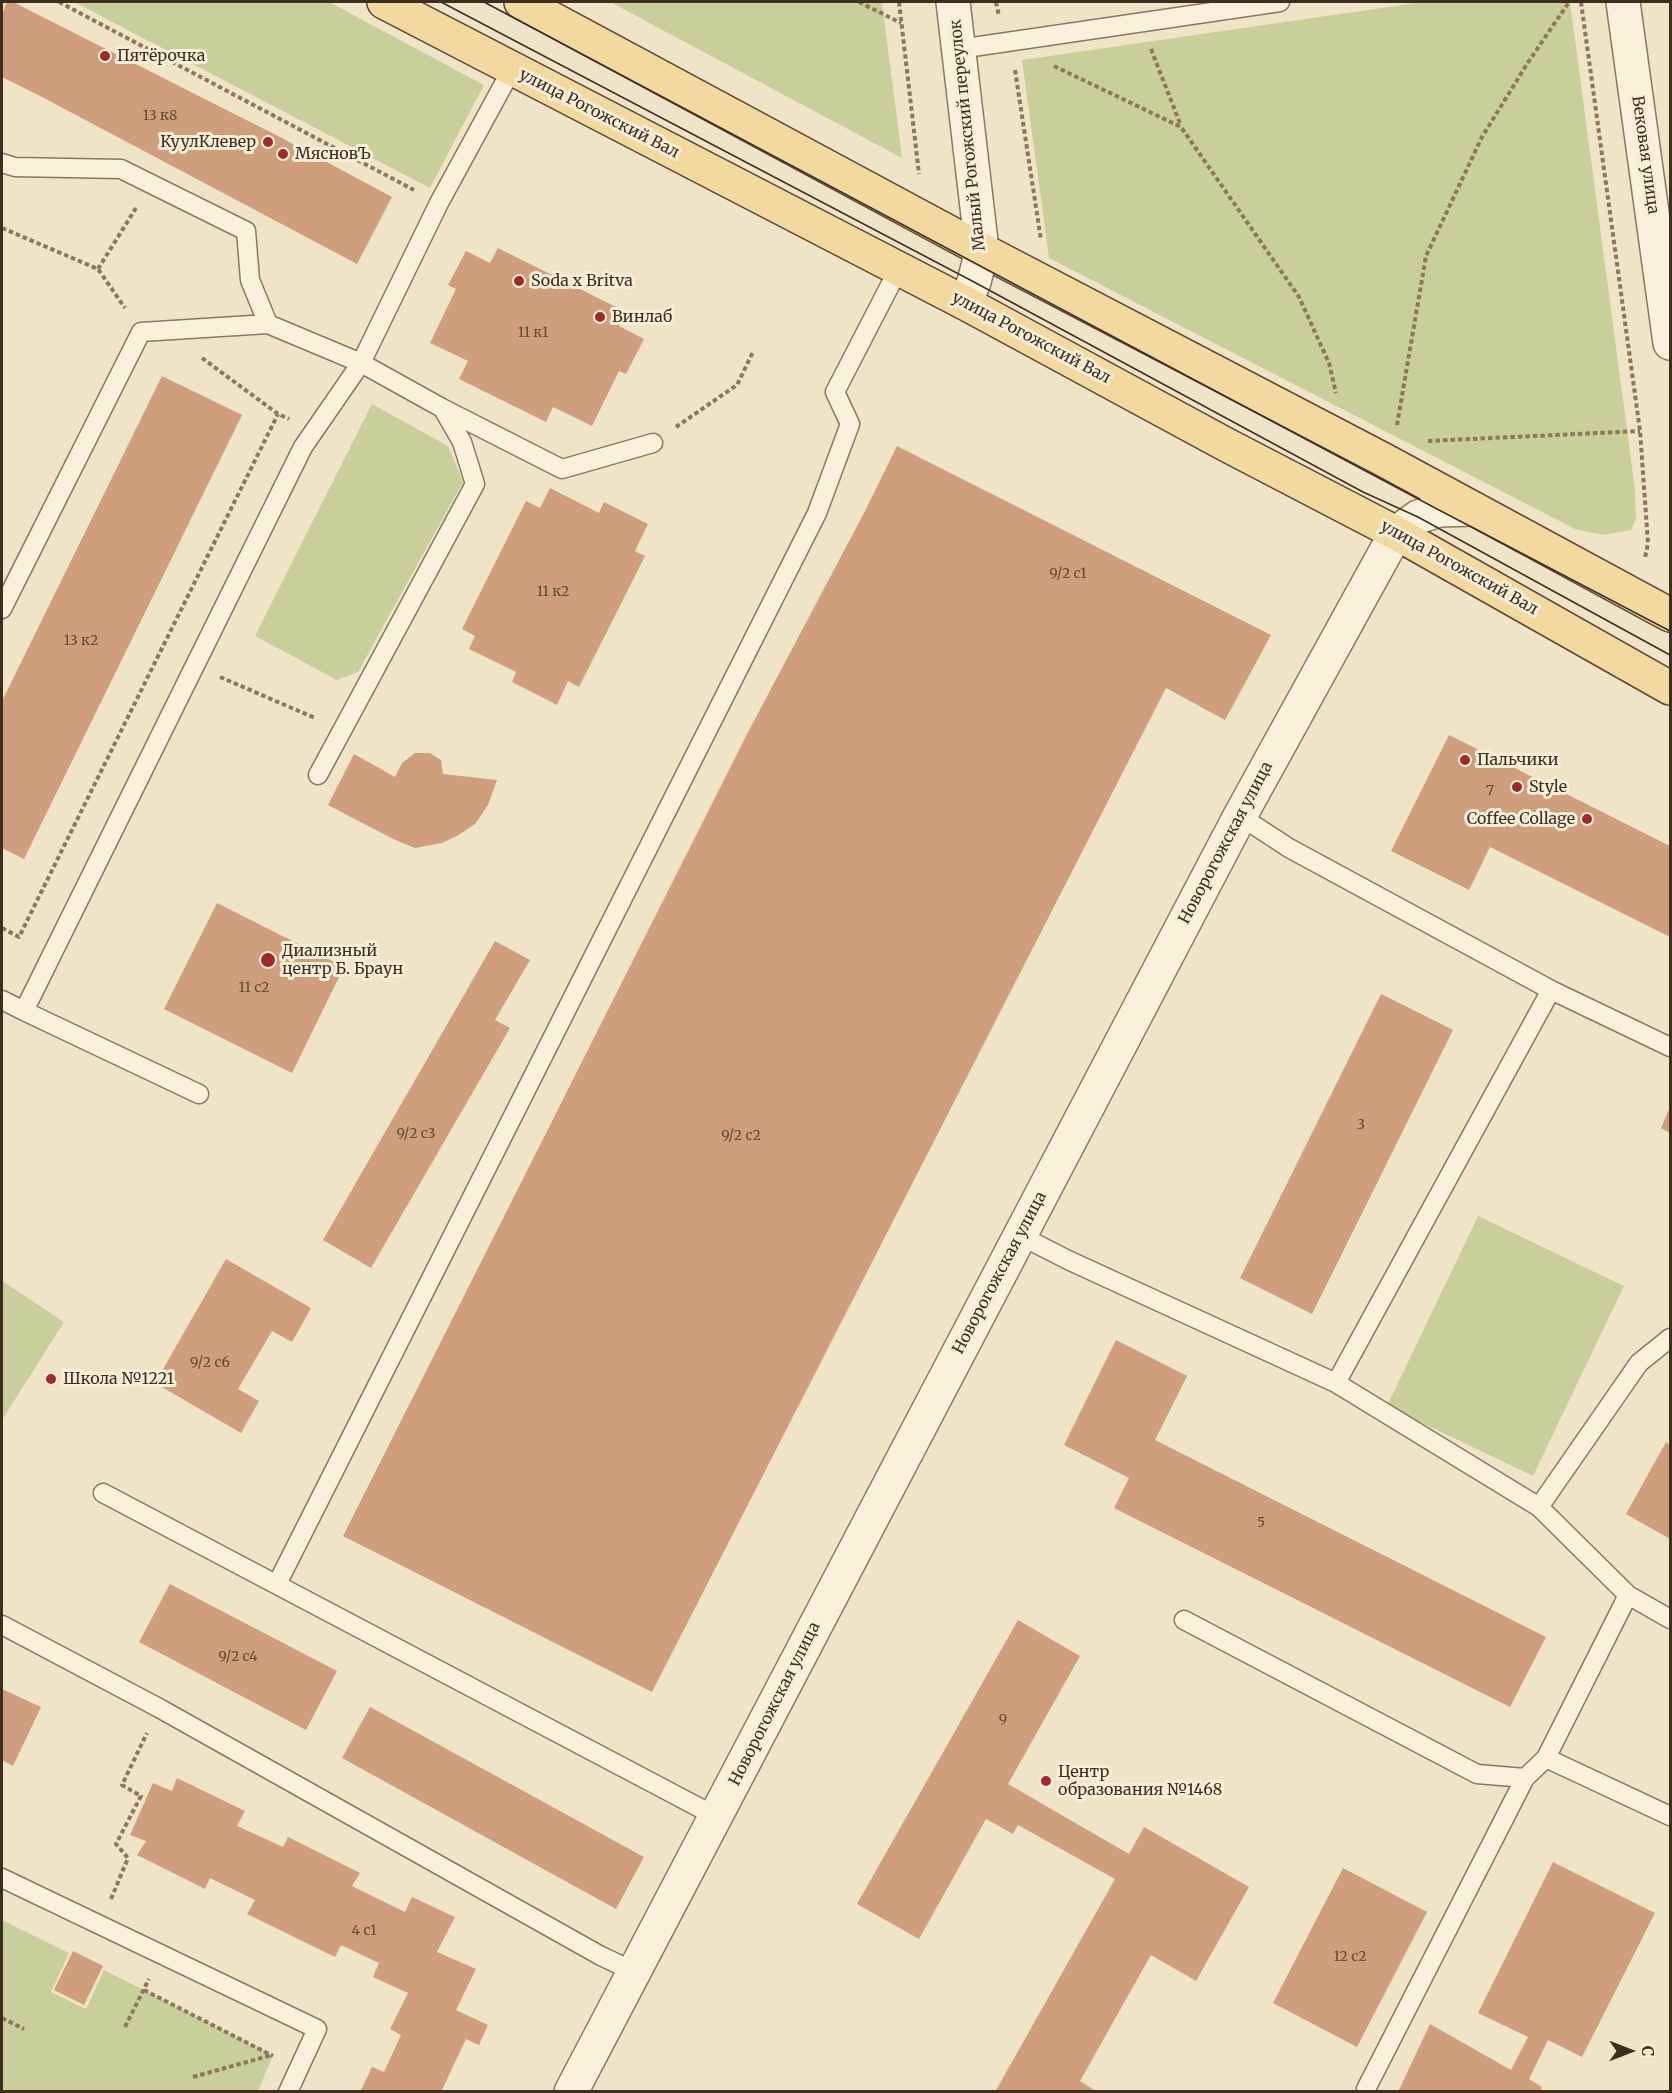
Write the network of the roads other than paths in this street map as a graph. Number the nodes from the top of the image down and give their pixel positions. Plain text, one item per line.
1 (384, 2) edge
2 (521, 2) edge
3 (953, 2) edge
4 (1280, 2) edge
5 (1623, 2) edge
6 (959, 49) junction
7 (512, 69) junction
8 (2, 163) edge
9 (1661, 199) edge
10 (982, 250) junction
11 (899, 268) junction
12 (965, 303) junction
13 (268, 324) junction
14 (1671, 343) edge
15 (361, 363) junction
16 (442, 408) junction
17 (653, 443) road end
18 (1474, 509) junction
19 (1396, 532) junction
20 (2, 609) edge
21 (1671, 615) edge
22 (1671, 688) edge
23 (318, 775) dead end
24 (1240, 816) junction
25 (1551, 990) junction
26 (2, 1000) edge
27 (24, 1011) junction
28 (1671, 1047) edge
29 (199, 1094) dead end
30 (1019, 1234) junction
31 (1671, 1338) edge
32 (1336, 1383) junction
33 (103, 1493) dead end
34 (1539, 1507) junction
35 (277, 1584) junction
36 (1628, 1594) junction
37 (1671, 1619) edge
38 (1184, 1620) dead end
39 (2, 1625) edge
40 (1546, 1758) junction
41 (1525, 1778) junction
42 (717, 1816) junction
43 (1671, 1816) edge
44 (2, 1878) edge
45 (635, 1972) junction
46 (580, 2089) edge
47 (1366, 2090) dead end
48 (288, 2091) edge

1 - 7 main road, улица Рогожский Вал
2 - 10 main road
3 - 6 street, Малый Рогожский переулок
4 - 6 lane
5 - 9 street, Вековая улица
6 - 10 street, Малый Рогожский переулок
7 - 11 main road, улица Рогожский Вал
7 - 15 lane
8 - 13 lane
9 - 14 street, Вековая улица
10 - 12 street, Малый Рогожский переулок
10 - 18 main road
11 - 12 main road, улица Рогожский Вал
11 - 35 lane
12 - 19 main road, улица Рогожский Вал
13 - 15 lane
13 - 20 lane
15 - 16 lane
15 - 27 lane
16 - 17 lane
16 - 23 lane
18 - 19 street, Новорогожская улица
18 - 21 main road
19 - 22 main road, улица Рогожский Вал
19 - 24 street, Новорогожская улица
24 - 25 lane
24 - 30 street, Новорогожская улица
25 - 28 lane
25 - 32 lane
26 - 27 lane
27 - 29 lane
30 - 32 lane
30 - 42 street, Новорогожская улица
31 - 34 lane
32 - 34 lane
33 - 35 lane
34 - 36 lane
35 - 42 lane
36 - 37 lane
36 - 40 lane
38 - 41 lane
39 - 45 lane
40 - 41 lane
40 - 43 lane
41 - 47 lane
42 - 45 street, Новорогожская улица
44 - 48 lane
45 - 46 street, Новорогожская улица

